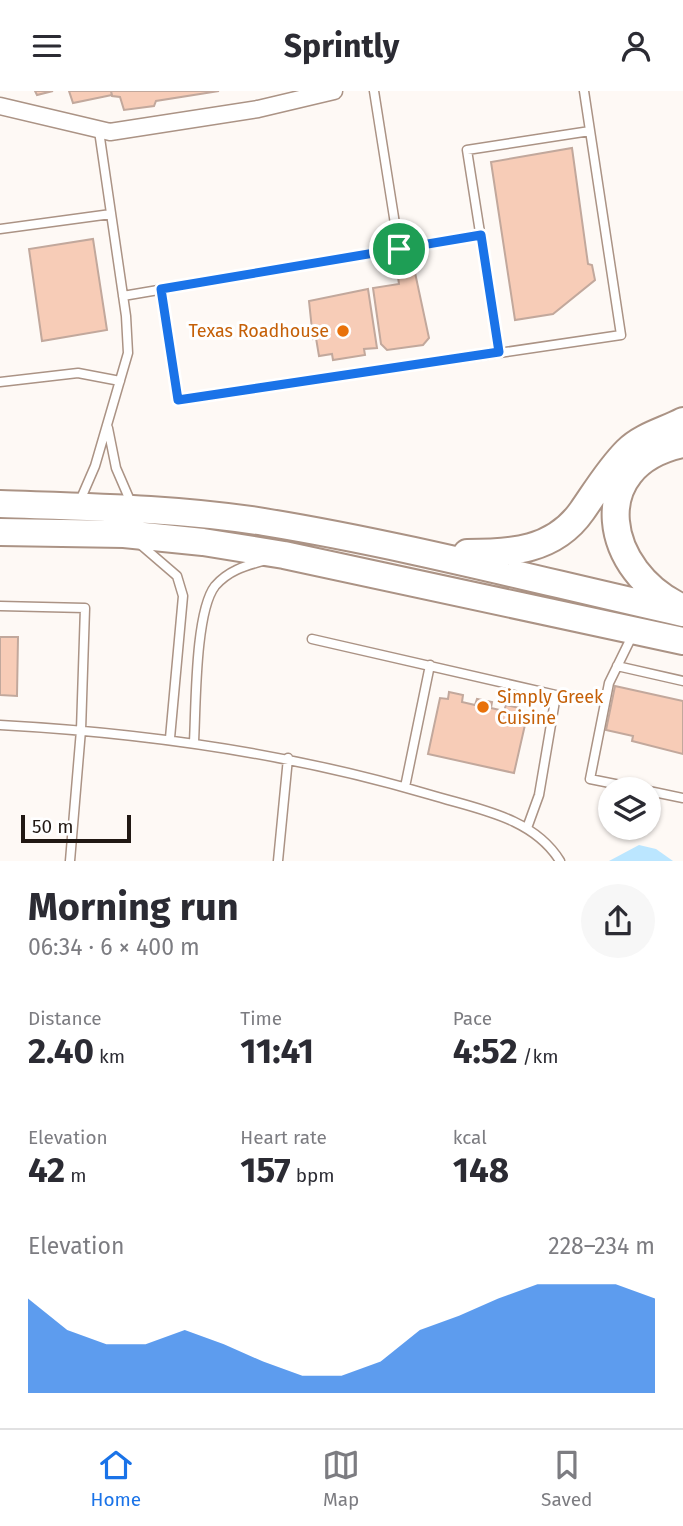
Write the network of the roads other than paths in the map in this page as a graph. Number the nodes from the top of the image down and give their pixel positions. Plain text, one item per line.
1 (334, 91) edge
2 (374, 91) edge
3 (584, 91) edge
4 (0, 106) edge
5 (99, 131) junction
6 (590, 131) junction
7 (111, 214) junction
8 (0, 229) edge
9 (481, 235) junction
10 (399, 249) junction
11 (161, 289) junction
12 (123, 296) junction
13 (499, 352) junction
14 (120, 381) junction
15 (0, 382) edge
16 (683, 421) edge
17 (108, 425) junction
18 (683, 444) edge
19 (0, 504) edge
20 (77, 507) junction
21 (129, 522) junction
22 (0, 532) edge
23 (372, 543) junction
24 (284, 555) junction
25 (0, 606) edge
26 (683, 608) edge
27 (683, 613) edge
28 (634, 632) junction
29 (312, 639) dead end
30 (683, 641) edge
31 (430, 665) junction
32 (617, 666) junction
33 (683, 681) edge
34 (0, 725) edge
35 (81, 730) junction
36 (170, 738) junction
37 (194, 742) junction
38 (288, 758) junction
39 (598, 781) edge
40 (405, 787) junction
41 (661, 793) edge
42 (683, 798) edge
43 (527, 828) junction
44 (70, 861) edge
45 (278, 861) edge
46 (560, 861) edge

1 - 5 street
2 - 10 lane
3 - 6 lane
4 - 5 street
5 - 7 lane
6 - 9 lane
6 - 13 lane
7 - 8 lane
7 - 12 lane
9 - 10 lane
9 - 13 lane
10 - 11 lane
11 - 12 lane
11 - 13 lane
12 - 14 lane
14 - 15 lane
14 - 17 lane
16 - 23 highway
17 - 20 lane
17 - 21 lane
18 - 26 highway
19 - 20 highway
20 - 21 highway
21 - 22 highway
21 - 23 highway
21 - 24 highway
21 - 36 lane
23 - 27 highway
24 - 28 highway
24 - 37 lane
25 - 35 lane
28 - 30 highway
28 - 32 lane
29 - 31 lane
31 - 40 lane
31 - 43 lane
32 - 33 lane
32 - 39 lane
34 - 35 lane
35 - 36 lane
35 - 44 lane
36 - 37 lane
37 - 38 lane
38 - 40 lane
38 - 45 lane
40 - 43 lane
41 - 42 lane
43 - 46 lane

